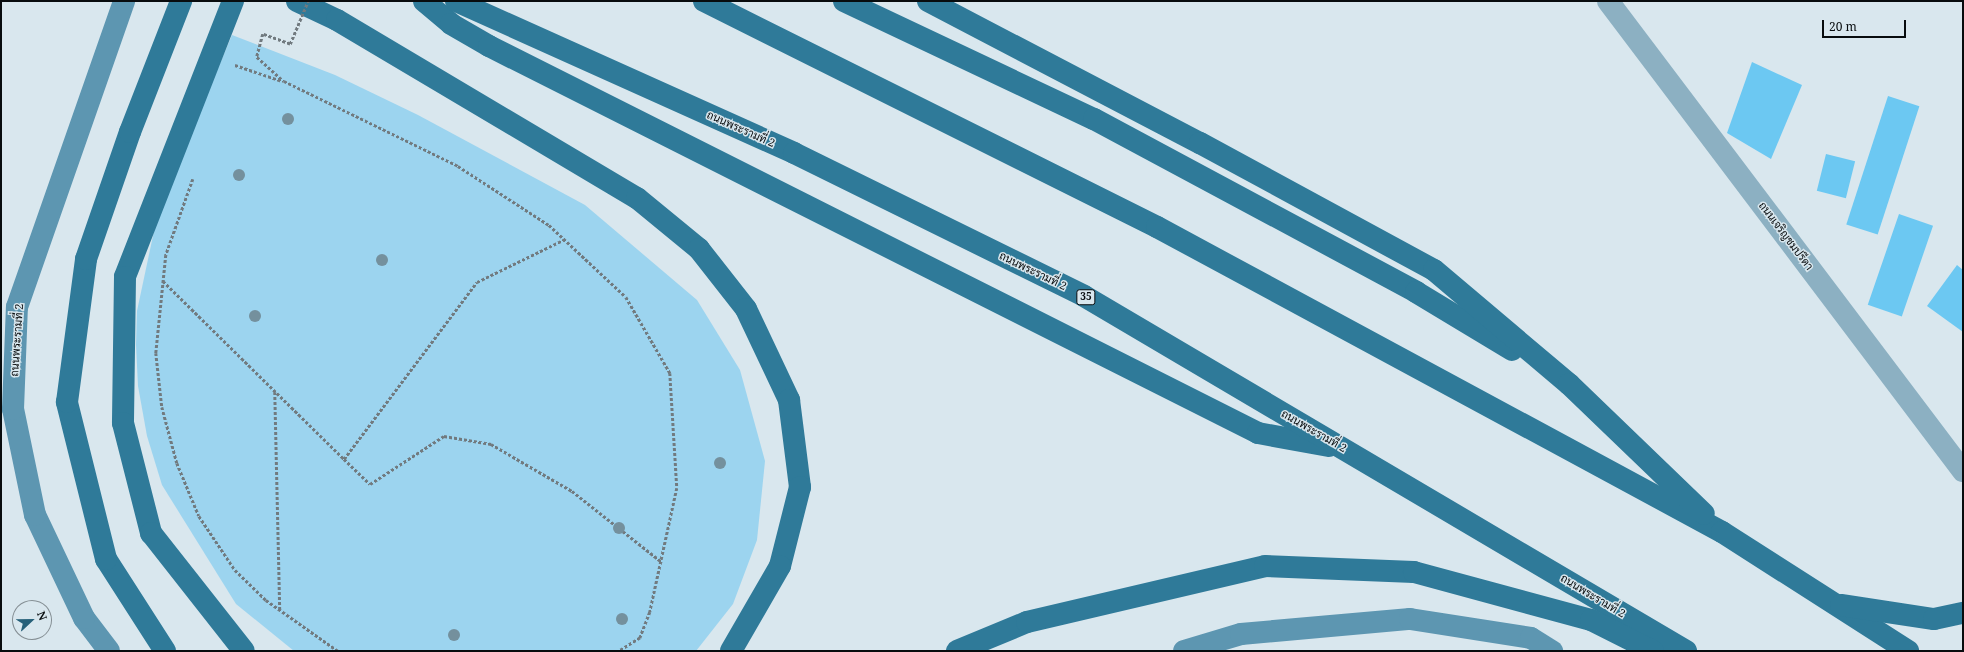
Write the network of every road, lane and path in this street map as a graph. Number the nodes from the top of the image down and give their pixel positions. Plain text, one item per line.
1 (124, 1) edge
2 (181, 1) edge
3 (233, 1) edge
4 (298, 1) edge
5 (308, 1) edge
6 (424, 1) edge
7 (456, 1) edge
8 (704, 1) edge
9 (844, 1) edge
10 (928, 1) edge
11 (1608, 1) edge
12 (232, 72) dead end
13 (284, 81) junction
14 (195, 175) dead end
15 (565, 238) junction
16 (162, 281) junction
17 (1569, 384) junction
18 (275, 392) junction
19 (1344, 449) junction
20 (344, 459) junction
21 (1963, 471) edge
22 (1722, 532) junction
23 (662, 562) junction
24 (1834, 603) junction
25 (280, 609) junction
26 (1963, 613) edge
27 (109, 651) edge
28 (165, 651) edge
29 (244, 651) edge
30 (338, 651) edge
31 (619, 651) edge
32 (731, 651) edge
33 (957, 651) edge
34 (1184, 651) edge
35 (1552, 651) edge
36 (1653, 651) edge
37 (1686, 651) edge
38 (1908, 651) edge

1 - 27 main road, ถนนพระรามที่ 2
2 - 28 highway
3 - 29 highway
4 - 32 highway
5 - 13 path, bridge
6 - 19 highway
7 - 19 highway, ถนนพระรามที่ 2 / 35
8 - 22 highway
9 - 17 highway
10 - 17 highway
11 - 21 street, ถนนเจริญชมปรีดา
12 - 13 path
13 - 15 path
14 - 16 path
15 - 20 path
15 - 23 path
16 - 18 path
16 - 25 path
17 - 22 highway
18 - 20 path
18 - 25 path
19 - 37 highway, ถนนพระรามที่ 2 / 35
20 - 23 path
22 - 24 highway
23 - 31 path
24 - 26 highway
24 - 38 highway
25 - 30 path
33 - 36 highway
34 - 35 main road

